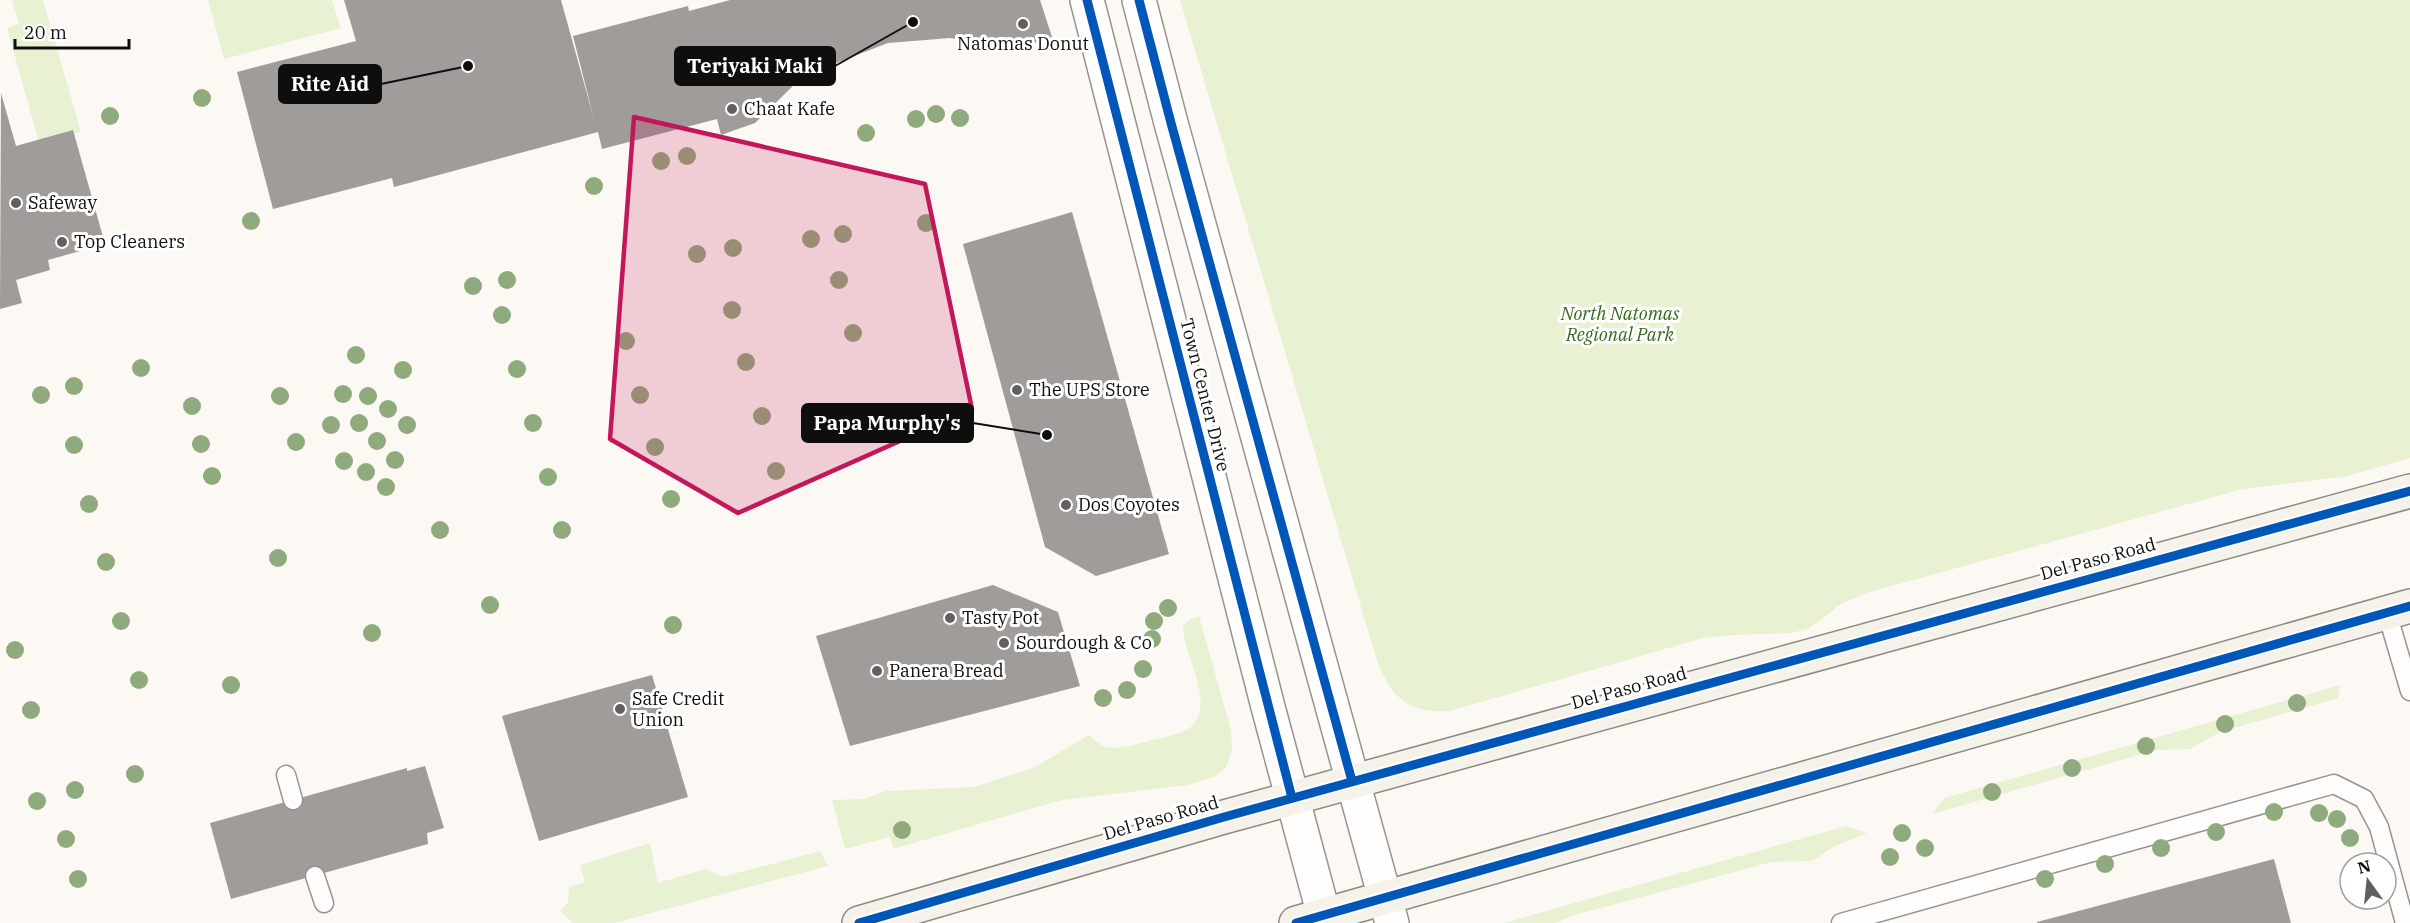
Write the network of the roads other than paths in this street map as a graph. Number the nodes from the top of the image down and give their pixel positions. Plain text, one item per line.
1 (1087, 0) edge
2 (1139, 0) edge
3 (2410, 491) edge
4 (2398, 609) edge
5 (2410, 691) edge
6 (286, 775) dead end
7 (1352, 781) junction
8 (1292, 798) junction
9 (293, 800) dead end
10 (315, 876) dead end
11 (324, 903) dead end
12 (1388, 910) edge
13 (1315, 920) edge
14 (859, 923) edge
15 (1841, 923) edge
16 (2405, 923) edge

1 - 8 street, Town Center Drive
2 - 7 street, Town Center Drive
3 - 7 main road, Del Paso Road
4 - 5 lane
4 - 12 main road
6 - 9 lane
7 - 8 main road, Del Paso Road
7 - 12 street, Town Center Drive
8 - 13 street, Town Center Drive
8 - 14 main road, Del Paso Road
10 - 11 lane
12 - 13 main road
15 - 16 lane

